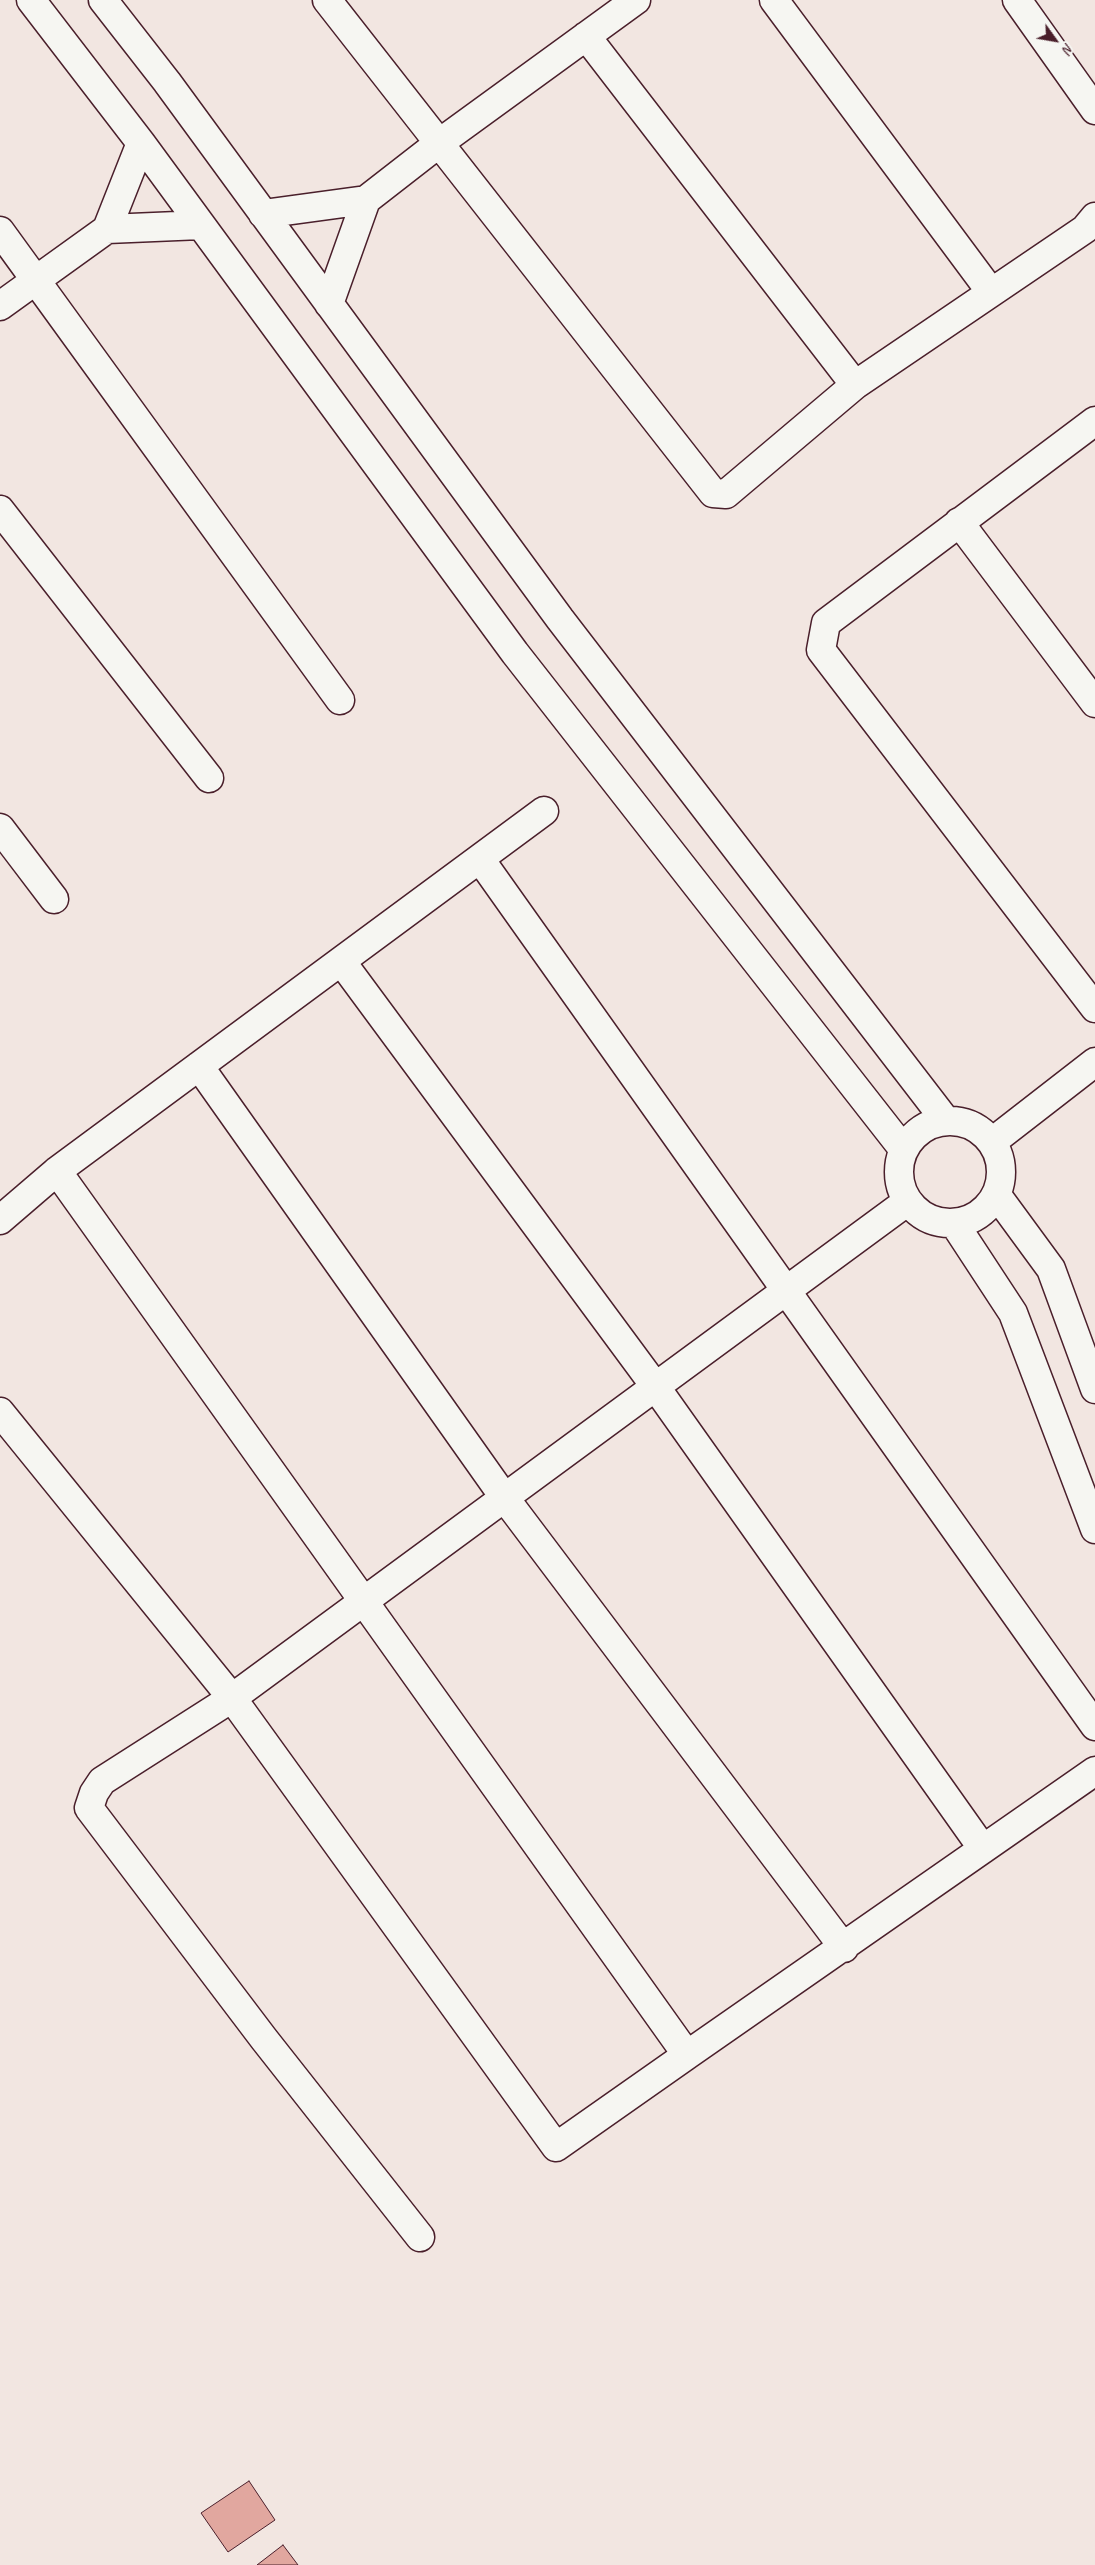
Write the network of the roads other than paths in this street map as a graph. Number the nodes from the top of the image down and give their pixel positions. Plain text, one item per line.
1 (31, 0) edge
2 (103, 0) edge
3 (327, 0) edge
4 (636, 0) edge
5 (774, 0) edge
6 (1017, 0) edge
7 (586, 36) junction
8 (1095, 110) edge
9 (141, 143) junction
10 (438, 144) junction
11 (366, 200) junction
12 (263, 214) junction
13 (1095, 218) edge
14 (201, 225) junction
15 (107, 229) junction
16 (0, 231) edge
17 (36, 280) junction
18 (991, 292) junction
19 (330, 304) junction
20 (0, 306) edge
21 (855, 384) junction
22 (1095, 421) edge
23 (0, 510) edge
24 (959, 522) junction
25 (340, 700) dead end
26 (1095, 703) edge
27 (209, 778) dead end
28 (544, 811) dead end
29 (0, 828) edge
30 (480, 859) junction
31 (54, 899) dead end
32 (341, 961) junction
33 (1095, 1008) edge
34 (1095, 1062) edge
35 (199, 1066) junction
36 (946, 1121) junction
37 (992, 1142) junction
38 (904, 1150) junction
39 (56, 1171) junction
40 (996, 1194) junction
41 (908, 1201) junction
42 (0, 1220) edge
43 (954, 1222) junction
44 (786, 1289) junction
45 (655, 1386) junction
46 (1095, 1388) edge
47 (0, 1412) edge
48 (504, 1497) junction
49 (1095, 1530) edge
50 (363, 1602) junction
51 (232, 1698) junction
52 (1095, 1726) edge
53 (1095, 1771) edge
54 (983, 1849) junction
55 (844, 1948) junction
56 (687, 2055) junction
57 (420, 2237) dead end

1 - 9 street
2 - 12 street
3 - 10 street
4 - 7 street
5 - 18 street
6 - 8 street
7 - 10 street
7 - 21 street
9 - 14 street
9 - 15 street
10 - 11 street
10 - 21 street
11 - 12 street
11 - 19 street
12 - 19 street
13 - 18 street
14 - 15 street
14 - 38 street
15 - 17 street
16 - 17 street
17 - 20 street
17 - 25 street
18 - 21 street
19 - 36 street
22 - 24 street
23 - 27 street
24 - 26 street
24 - 33 street
28 - 30 street
29 - 31 street
30 - 32 street
30 - 44 street
32 - 35 street
32 - 45 street
34 - 37 street
35 - 39 street
35 - 48 street
36 - 37 street
36 - 38 street
37 - 40 street
38 - 41 street
39 - 42 street
39 - 50 street
40 - 43 street
40 - 46 street
41 - 43 street
41 - 44 street
43 - 49 street
44 - 45 street
44 - 52 street
45 - 48 street
45 - 54 street
47 - 51 street
48 - 50 street
48 - 55 street
50 - 51 street
50 - 56 street
51 - 56 street
51 - 57 street
53 - 54 street
54 - 55 street
55 - 56 street

